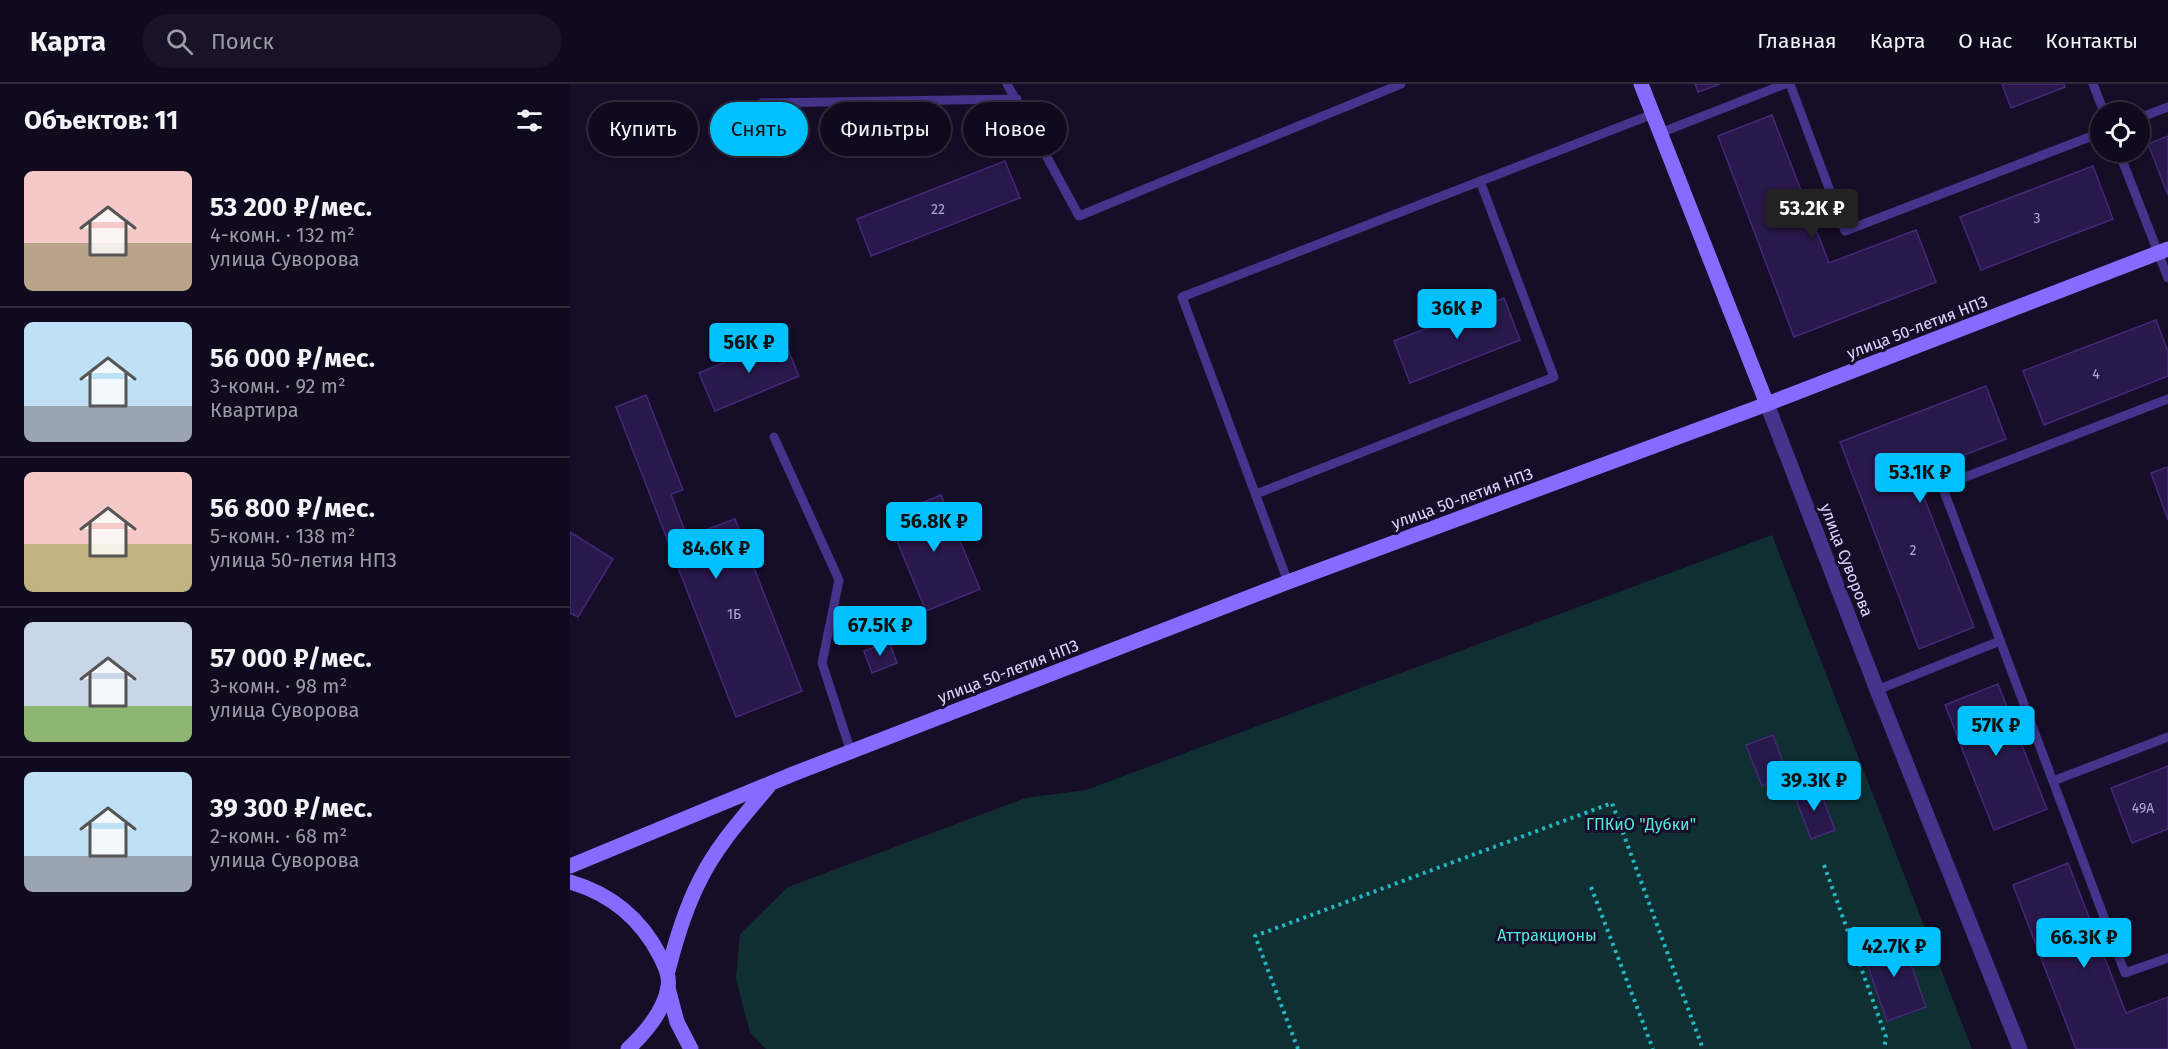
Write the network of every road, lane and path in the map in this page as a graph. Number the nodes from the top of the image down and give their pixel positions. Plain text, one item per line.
1 (1007, 84) edge
2 (1401, 84) edge
3 (1641, 84) edge
4 (1785, 84) edge
5 (1790, 84) edge
6 (2093, 84) edge
7 (1017, 99) junction
8 (808, 102) edge
9 (2100, 102) edge
10 (2168, 107) edge
11 (1653, 114) junction
12 (2150, 114) edge
13 (1660, 133) junction
14 (2090, 137) edge
15 (2123, 162) edge
16 (1480, 181) junction
17 (2163, 251) edge
18 (2168, 278) edge
19 (2168, 399) edge
20 (1767, 404) junction
21 (774, 437) dead end
22 (1256, 494) junction
23 (1288, 582) junction
24 (2000, 641) junction
25 (1877, 690) junction
26 (2168, 737) edge
27 (851, 752) junction
28 (2053, 781) junction
29 (770, 784) junction
30 (1824, 865) dead end
31 (570, 866) edge
32 (570, 882) edge
33 (1591, 886) dead end
34 (2168, 958) edge
35 (668, 971) junction
36 (668, 988) junction
37 (628, 1049) edge
38 (691, 1049) edge
39 (1298, 1049) edge
40 (1653, 1049) edge
41 (1703, 1049) edge
42 (1884, 1049) edge
43 (2020, 1049) edge

1 - 7 lane
2 - 7 lane
3 - 11 main road, улица Суворова
4 - 13 lane
5 - 14 lane
6 - 9 lane
7 - 8 lane
10 - 12 lane
11 - 13 main road, улица Суворова
11 - 16 lane
13 - 20 main road, улица Суворова
15 - 17 lane
16 - 22 lane
16 - 22 lane
17 - 18 lane
17 - 20 main road, улица 50-летия НПЗ
19 - 24 lane
20 - 23 main road, улица 50-летия НПЗ
20 - 25 street, улица Суворова
21 - 27 lane
22 - 23 lane
23 - 27 main road, улица 50-летия НПЗ
24 - 25 lane
24 - 28 lane
25 - 43 street, улица Суворова
26 - 28 lane
27 - 29 main road, улица 50-летия НПЗ
28 - 34 lane
29 - 31 main road, улица 50-летия НПЗ
29 - 35 main road
30 - 42 path
32 - 35 main road
33 - 40 path
35 - 36 main road
36 - 37 main road
36 - 38 main road
39 - 41 path

